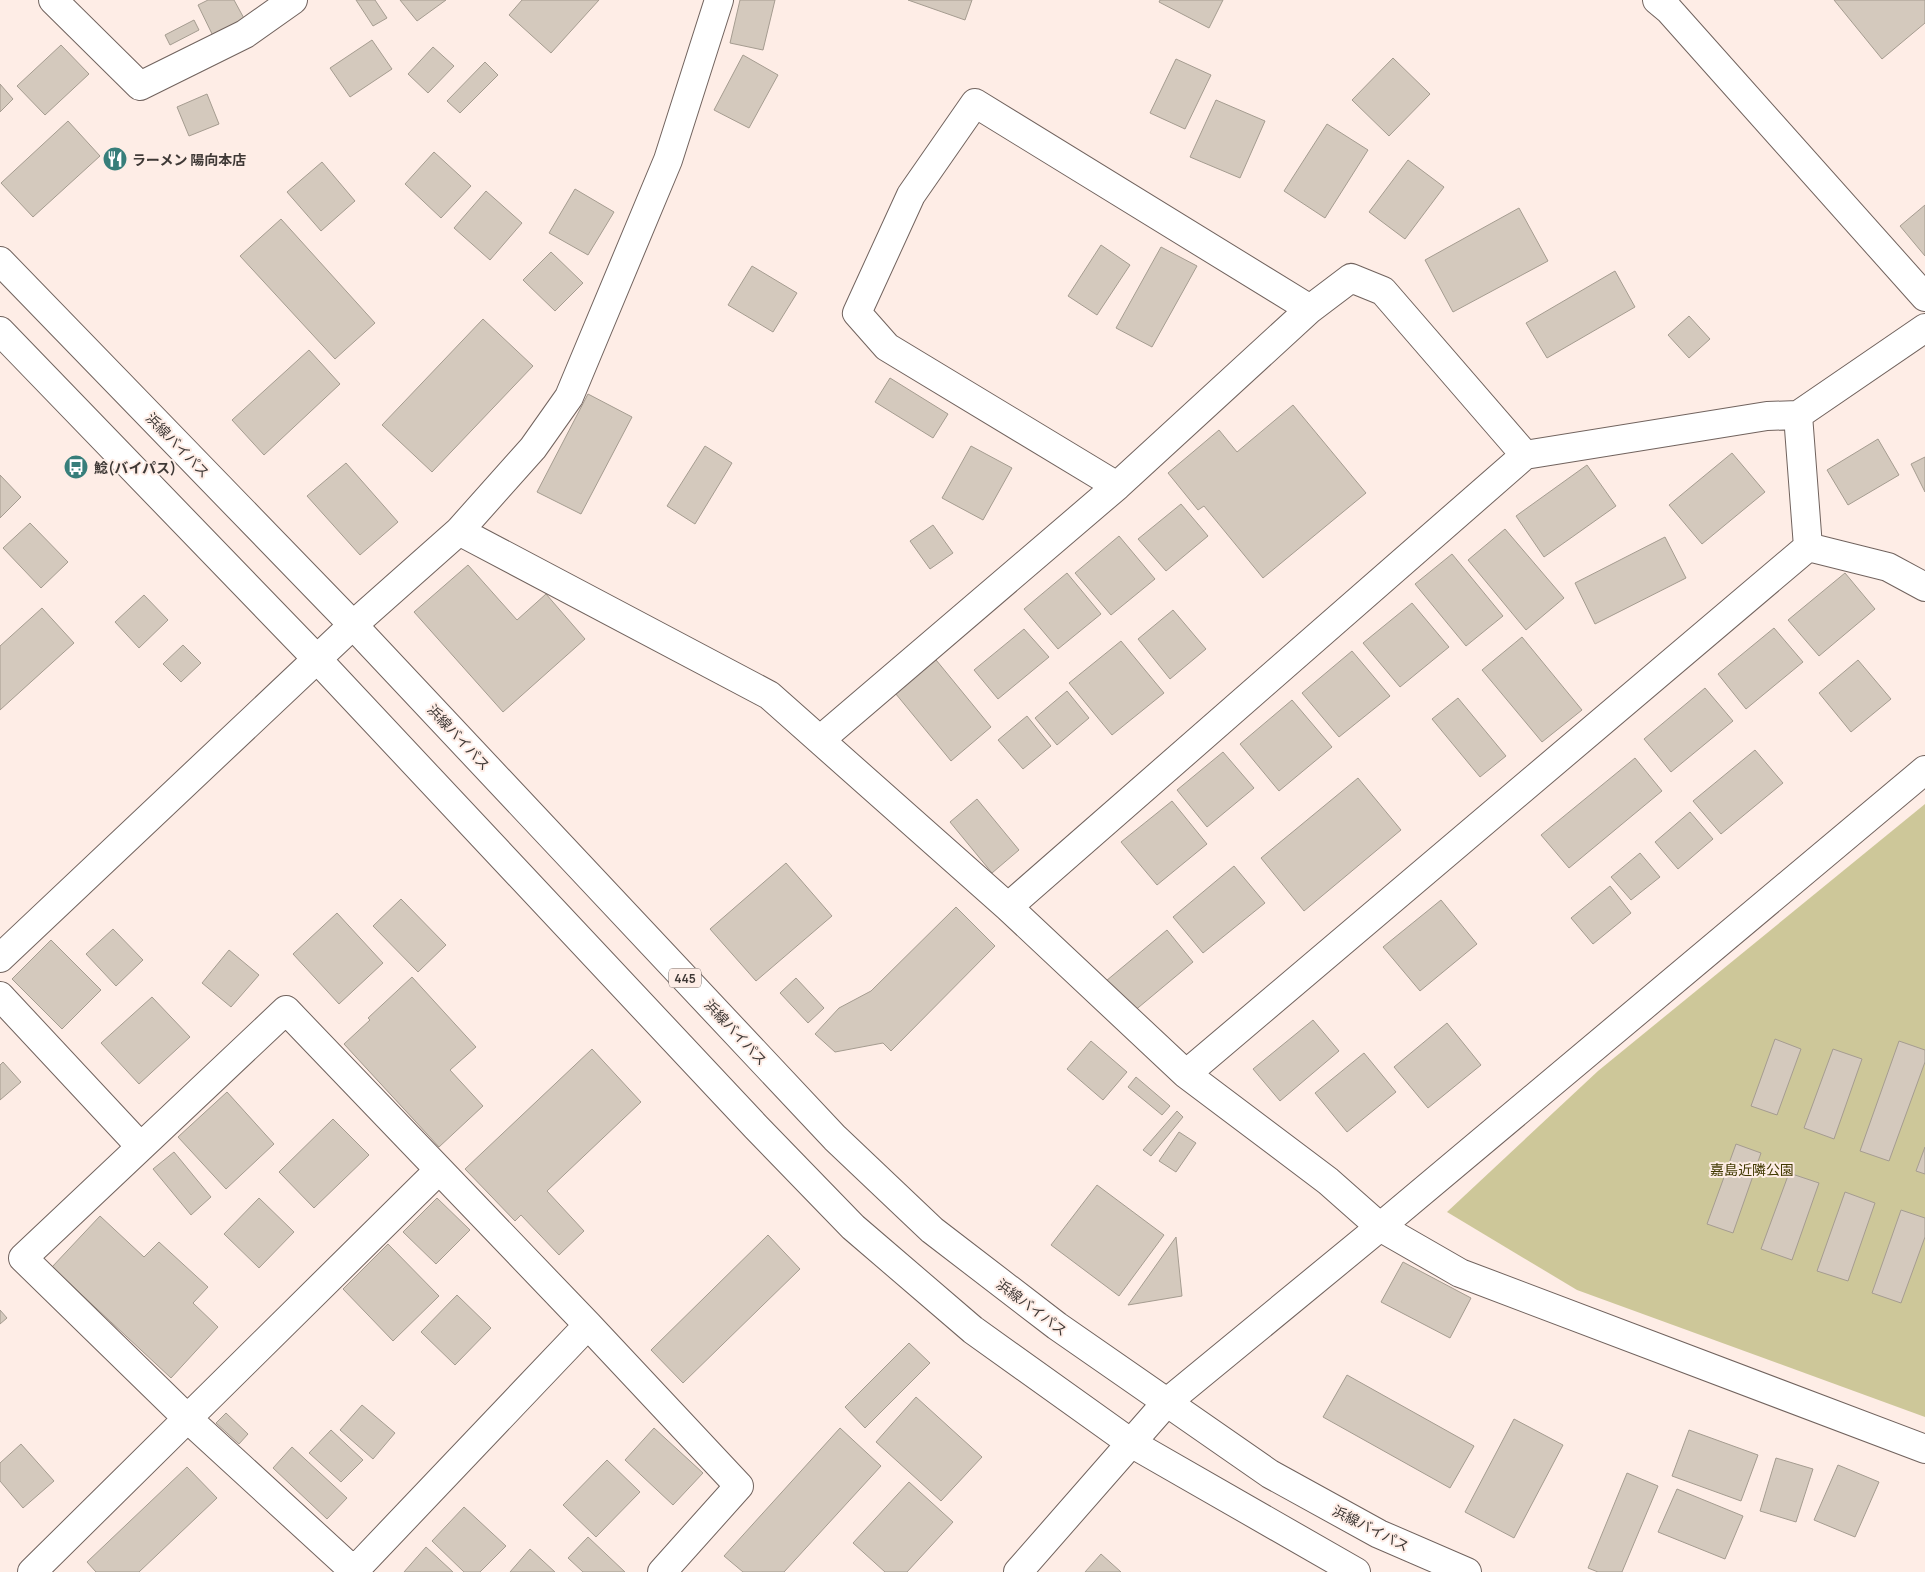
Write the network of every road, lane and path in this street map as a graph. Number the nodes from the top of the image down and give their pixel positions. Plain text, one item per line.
1 (53, 0) edge
2 (293, 0) edge
3 (720, 0) edge
4 (1657, 0) edge
5 (0, 261) edge
6 (1925, 297) edge
7 (1310, 308) junction
8 (1925, 328) edge
9 (0, 331) edge
10 (1798, 415) junction
11 (1525, 455) junction
12 (1117, 486) junction
13 (459, 531) junction
14 (1808, 547) junction
15 (1925, 587) edge
16 (353, 624) junction
17 (317, 659) junction
18 (820, 740) junction
19 (1925, 770) edge
20 (1008, 907) junction
21 (0, 958) edge
22 (0, 996) edge
23 (1186, 1074) junction
24 (140, 1146) junction
25 (438, 1171) junction
26 (1380, 1227) junction
27 (588, 1326) junction
28 (1166, 1403) junction
29 (187, 1418) junction
30 (1131, 1443) junction
31 (1925, 1448) edge
32 (32, 1572) edge
33 (355, 1572) edge
34 (662, 1572) edge
35 (1018, 1572) edge
36 (1356, 1572) edge
37 (1467, 1572) edge

1 - 2 main road
3 - 13 main road
4 - 6 main road
5 - 16 main road, 浜線バイパス / 445
7 - 11 main road
7 - 12 main road
7 - 12 main road
8 - 10 main road
9 - 17 main road
10 - 11 main road
10 - 14 main road
11 - 20 main road
12 - 18 main road
13 - 16 main road
13 - 18 main road
14 - 15 main road
14 - 23 main road
16 - 17 main road
16 - 28 main road, 浜線バイパス / 445
17 - 21 main road
17 - 30 main road
18 - 20 main road
19 - 26 main road
20 - 23 main road
22 - 24 main road
23 - 26 main road
24 - 25 main road
24 - 29 main road
25 - 27 main road
25 - 29 main road
26 - 28 main road
26 - 31 main road
27 - 33 main road
27 - 34 main road
28 - 30 main road
28 - 37 main road, 浜線バイパス / 445
29 - 32 main road
29 - 33 main road
30 - 35 main road
30 - 36 main road

